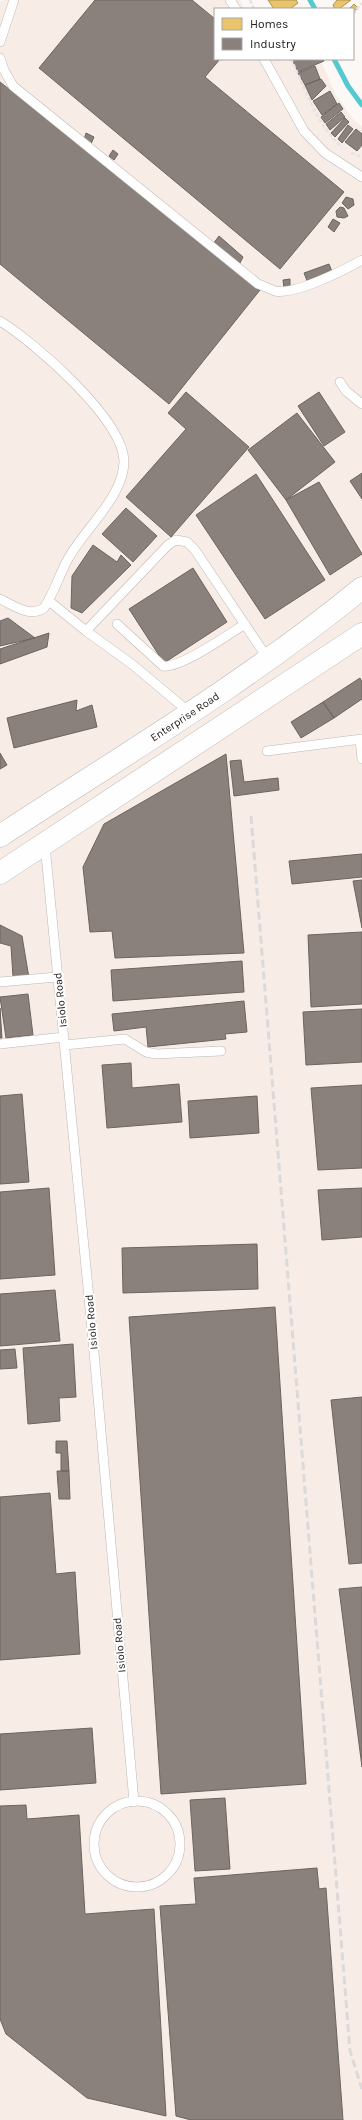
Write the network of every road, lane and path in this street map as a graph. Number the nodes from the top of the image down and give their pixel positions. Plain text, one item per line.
1 (14, 0) edge
2 (362, 3) edge
3 (354, 13) edge
4 (0, 42) edge
5 (0, 58) edge
6 (265, 60) edge
7 (292, 60) edge
8 (362, 158) edge
9 (362, 177) edge
10 (362, 260) edge
11 (0, 320) edge
12 (340, 382) dead end
13 (362, 404) edge
14 (362, 588) edge
15 (0, 599) edge
16 (49, 602) junction
17 (117, 624) dead end
18 (245, 624) junction
19 (86, 631) junction
20 (362, 634) edge
21 (268, 661) junction
22 (190, 712) junction
23 (361, 739) edge
24 (267, 751) dead end
25 (362, 759) edge
26 (0, 836) edge
27 (45, 843) junction
28 (0, 873) edge
29 (57, 977) junction
30 (0, 982) edge
31 (64, 1041) junction
32 (0, 1044) edge
33 (221, 1051) dead end
34 (134, 1802) junction

1 - 4 lane
2 - 3 path
5 - 10 lane
6 - 9 lane
7 - 8 path
11 - 16 lane
12 - 13 lane
14 - 21 main road, Enterprise Road
15 - 16 lane
16 - 19 lane
17 - 18 lane
18 - 19 lane
18 - 21 lane
19 - 22 lane
20 - 27 main road
21 - 22 main road, Enterprise Road
22 - 26 main road, Enterprise Road
23 - 24 lane
23 - 25 lane
27 - 28 main road
27 - 29 lane, Isiolo Road
29 - 30 lane
29 - 31 lane, Isiolo Road
31 - 32 lane
31 - 33 lane
31 - 34 lane, Isiolo Road
34 - 34 lane

